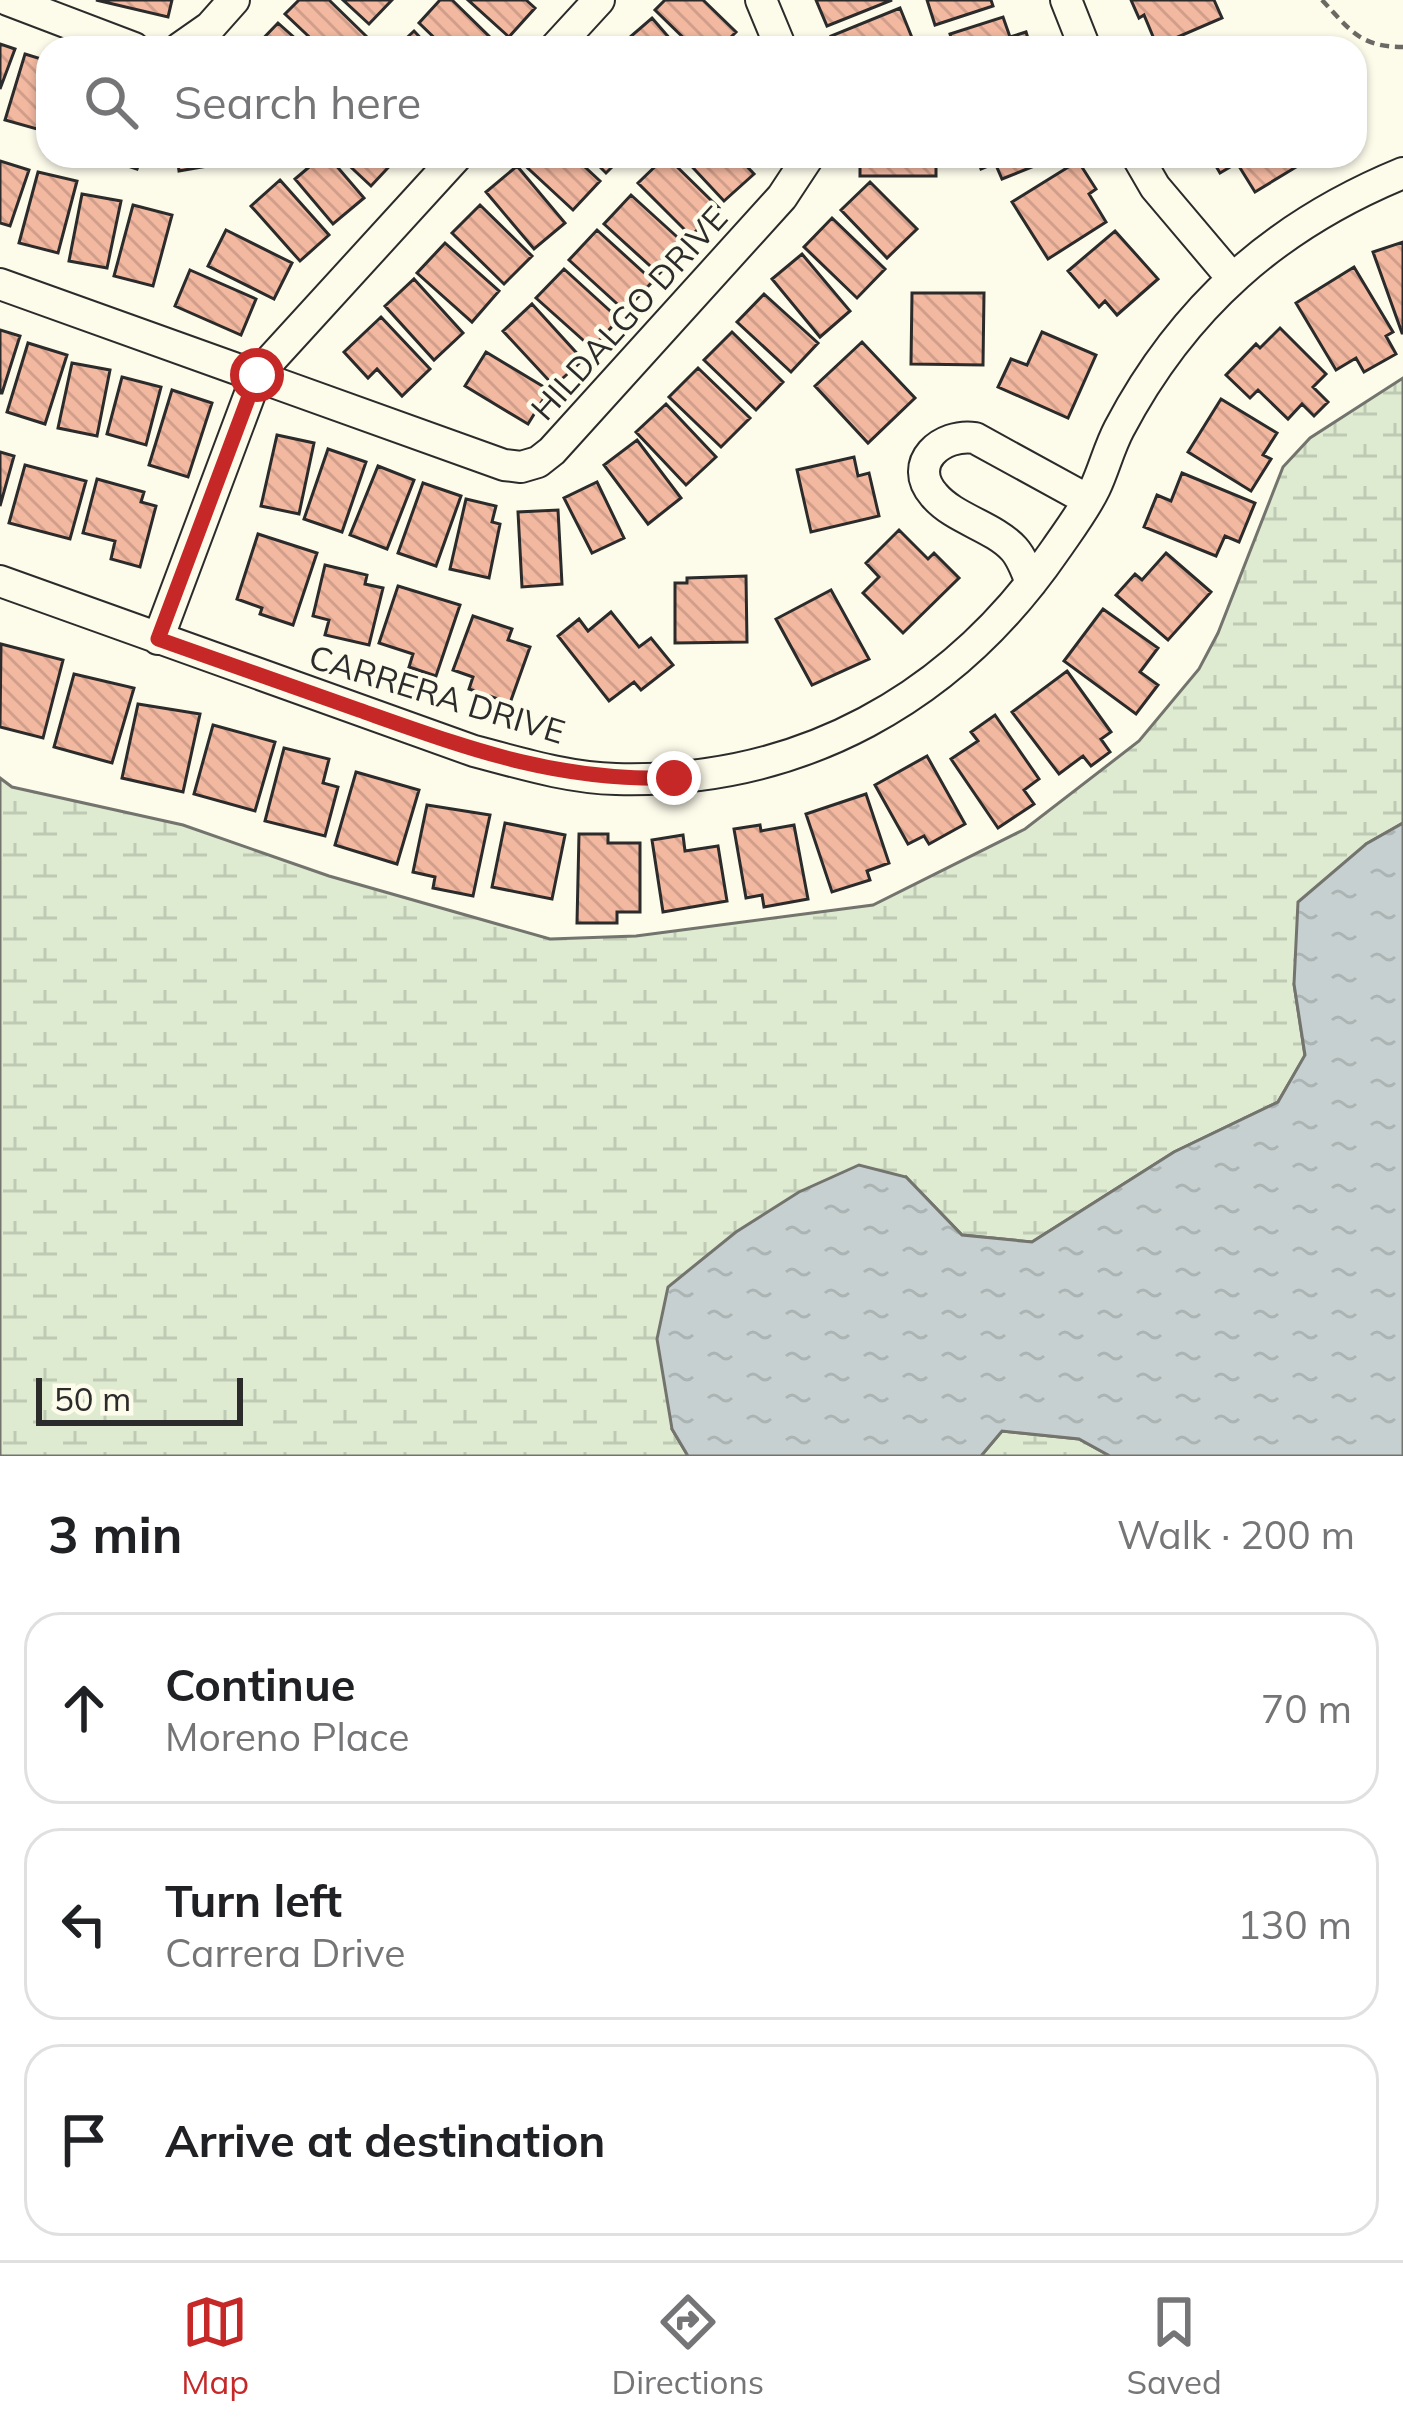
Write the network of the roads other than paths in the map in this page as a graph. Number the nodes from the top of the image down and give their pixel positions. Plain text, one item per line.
1 (8, 0) edge
2 (234, 0) edge
3 (599, 0) edge
4 (761, 0) edge
5 (1066, 0) edge
6 (102, 36) edge
7 (197, 36) edge
8 (567, 36) edge
9 (776, 36) edge
10 (1080, 36) edge
11 (446, 168) edge
12 (804, 168) edge
13 (1144, 168) edge
14 (1403, 173) edge
15 (1232, 278) junction
16 (0, 284) edge
17 (257, 375) junction
18 (1088, 500) junction
19 (0, 581) edge
20 (1031, 583) junction
21 (158, 639) junction

1 - 6 street
2 - 7 street
3 - 8 street
4 - 9 street
5 - 10 street
11 - 17 street
12 - 17 street, HILDALGO DRIVE
13 - 15 street
14 - 15 street, CARRERA DRIVE
15 - 18 street, CARRERA DRIVE
16 - 17 street, HILDALGO DRIVE
17 - 21 street
18 - 20 street, CARRERA DRIVE
18 - 20 street
19 - 21 street, CARRERA DRIVE
20 - 21 street, CARRERA DRIVE

